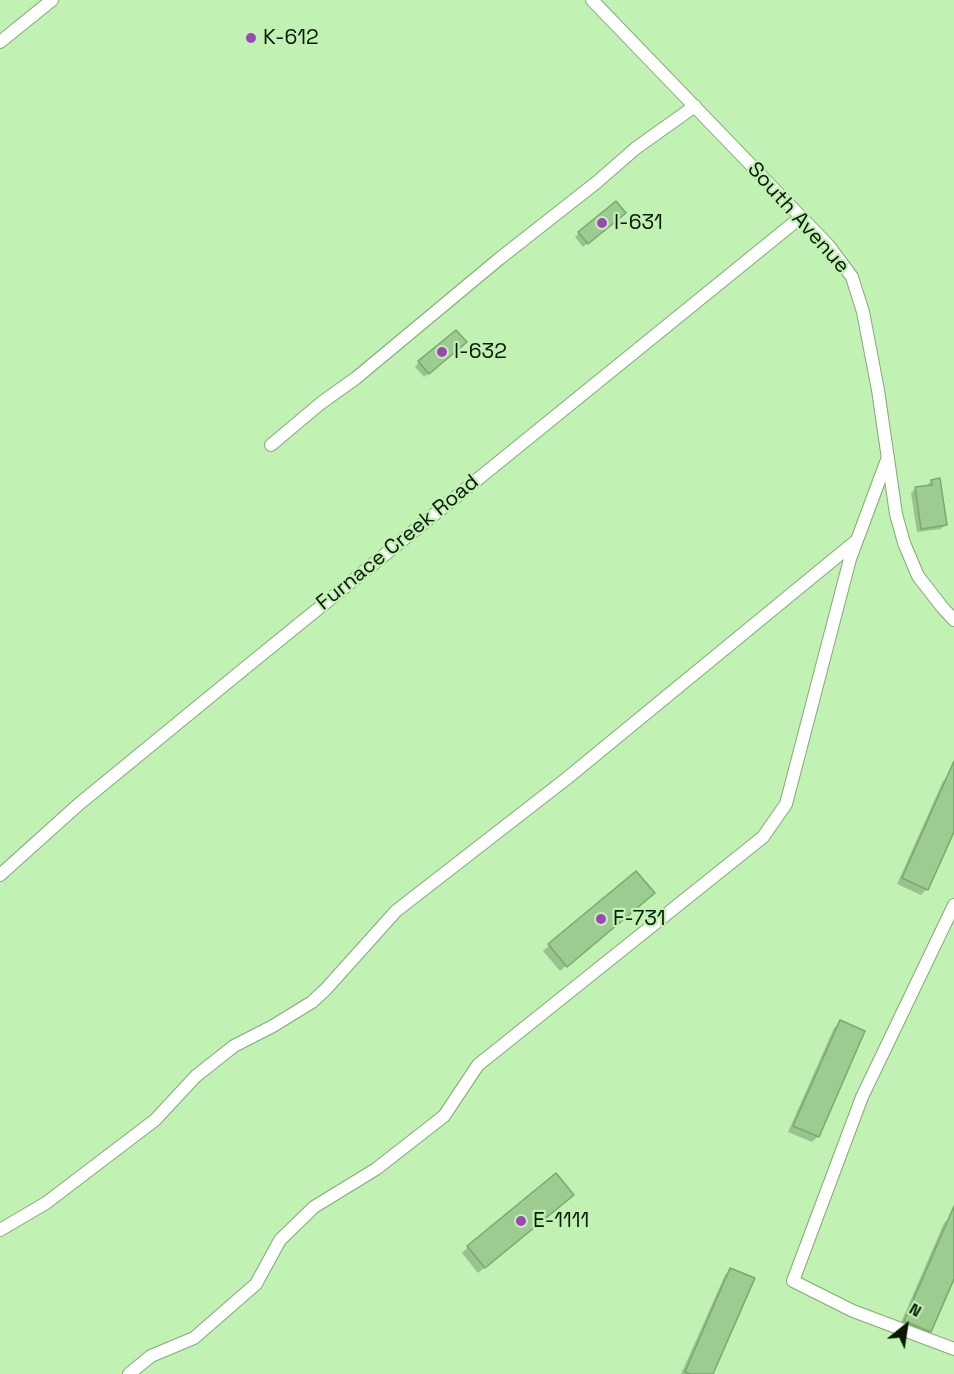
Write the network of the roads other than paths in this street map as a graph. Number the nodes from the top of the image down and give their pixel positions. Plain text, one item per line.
1 (51, 0) edge
2 (592, 0) edge
3 (0, 42) edge
4 (695, 106) junction
5 (801, 217) junction
6 (271, 445) dead end
7 (888, 457) junction
8 (857, 540) junction
9 (954, 620) edge
10 (0, 875) edge
11 (954, 904) edge
12 (0, 1230) edge
13 (954, 1349) edge
14 (129, 1374) edge

1 - 3 lane
2 - 4 lane, South Avenue
4 - 5 lane, South Avenue
4 - 6 lane
5 - 7 lane, South Avenue
5 - 10 lane, Furnace Creek Road
7 - 8 lane
7 - 9 lane, South Avenue
8 - 12 lane
8 - 14 lane
11 - 13 lane

